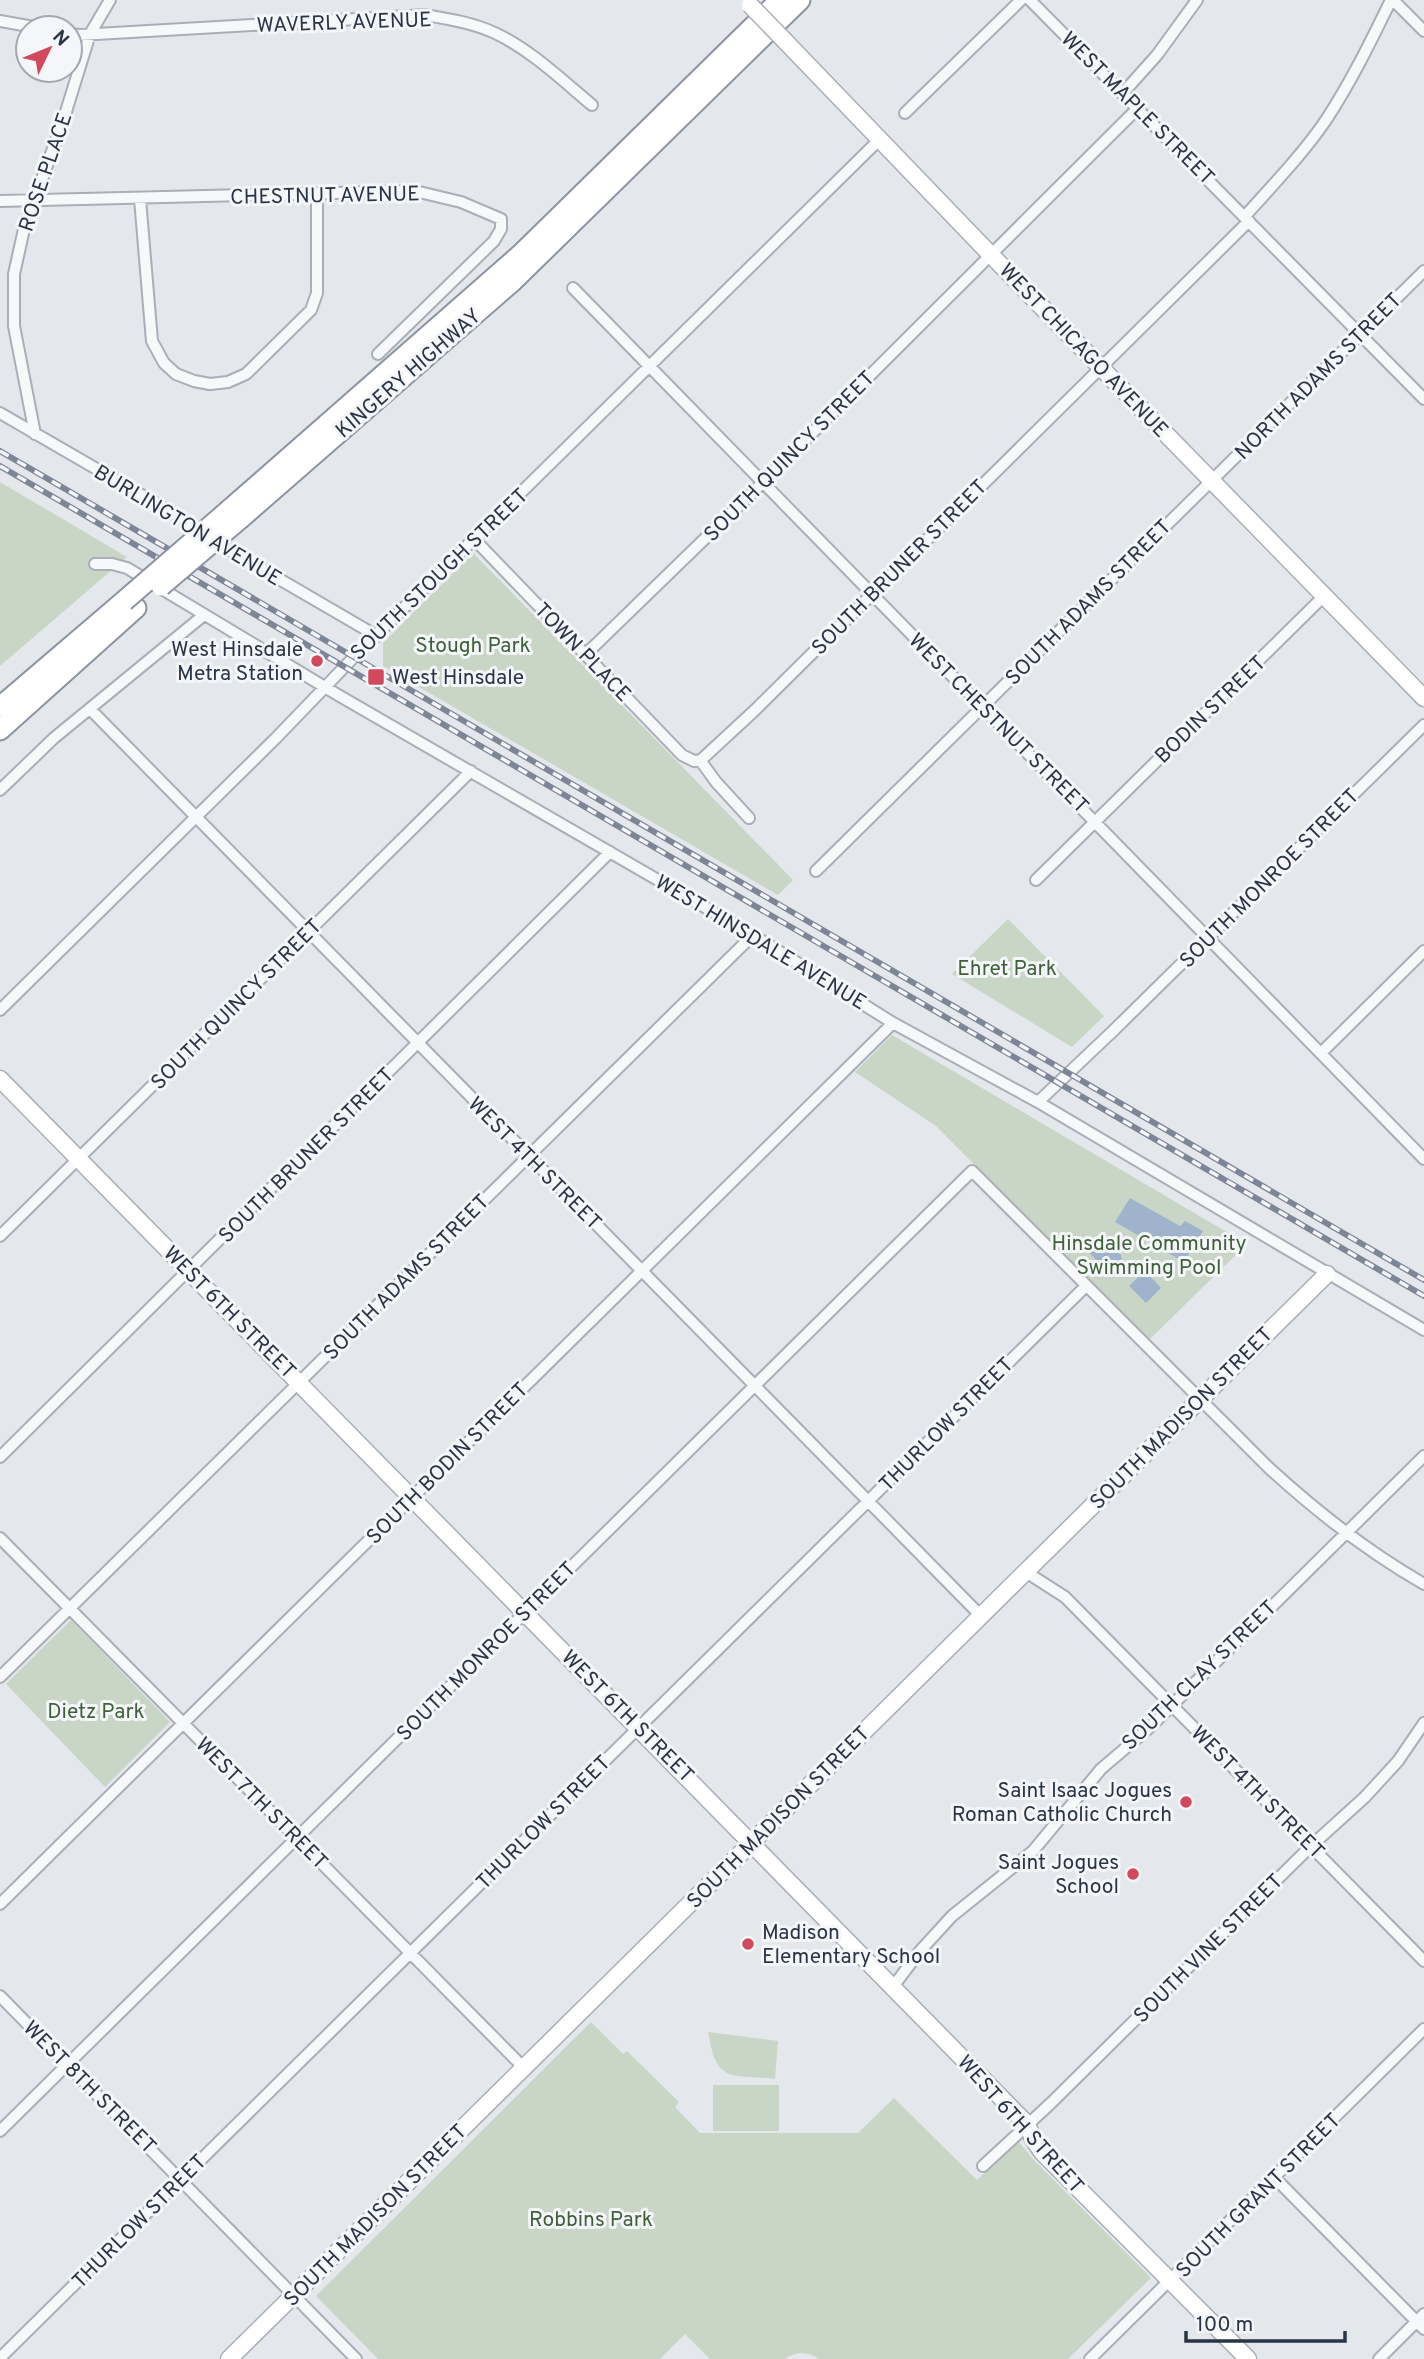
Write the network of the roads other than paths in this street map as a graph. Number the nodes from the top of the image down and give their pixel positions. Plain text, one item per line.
1 (110, 0) edge
2 (779, 0) edge
3 (800, 0) edge
4 (1021, 0) edge
5 (1030, 0) edge
6 (1197, 0) edge
7 (1392, 0) edge
8 (748, 2) edge
9 (1424, 31) edge
10 (84, 34) edge
11 (90, 34) junction
12 (1123, 93) junction
13 (592, 105) dead end
14 (1138, 108) junction
15 (905, 113) dead end
16 (880, 139) junction
17 (317, 194) junction
18 (140, 199) junction
19 (0, 201) edge
20 (34, 201) junction
21 (1247, 218) junction
22 (990, 254) junction
23 (1424, 271) edge
24 (573, 288) dead end
25 (1361, 333) junction
26 (377, 354) dead end
27 (649, 365) junction
28 (1101, 368) junction
29 (1424, 399) edge
30 (0, 413) edge
31 (35, 434) junction
32 (1212, 481) junction
33 (763, 482) junction
34 (235, 514) junction
35 (475, 540) junction
36 (95, 564) dead end
37 (872, 593) junction
38 (1324, 596) junction
39 (130, 604) junction
40 (204, 615) junction
41 (377, 636) junction
42 (586, 654) junction
43 (325, 687) junction
44 (1424, 698) edge
45 (0, 707) edge
46 (983, 707) junction
47 (90, 709) junction
48 (1424, 725) edge
49 (0, 730) edge
50 (697, 761) junction
51 (471, 771) junction
52 (0, 790) edge
53 (194, 818) junction
54 (749, 818) dead end
55 (1095, 821) junction
56 (610, 852) junction
57 (816, 871) dead end
58 (1036, 880) dead end
59 (308, 933) junction
60 (753, 934) junction
61 (1208, 938) junction
62 (1424, 951) edge
63 (0, 1010) edge
64 (893, 1023) junction
65 (418, 1045) junction
66 (1321, 1053) junction
67 (0, 1079) edge
68 (1038, 1102) junction
69 (528, 1156) junction
70 (78, 1159) junction
71 (1424, 1159) edge
72 (0, 1236) edge
73 (189, 1270) junction
74 (641, 1271) junction
75 (1327, 1274) junction
76 (1086, 1286) junction
77 (1424, 1330) edge
78 (299, 1382) junction
79 (755, 1386) junction
80 (1199, 1401) junction
81 (1424, 1456) edge
82 (0, 1457) edge
83 (412, 1497) junction
84 (868, 1501) junction
85 (1347, 1532) junction
86 (0, 1538) edge
87 (1026, 1572) junction
88 (1424, 1584) edge
89 (70, 1608) junction
90 (526, 1612) junction
91 (981, 1616) junction
92 (0, 1678) edge
93 (1172, 1705) junction
94 (183, 1723) junction
95 (1424, 1723) edge
96 (639, 1727) junction
97 (297, 1838) junction
98 (750, 1844) junction
99 (1311, 1846) junction
100 (0, 1904) edge
101 (410, 1953) junction
102 (1424, 1961) edge
103 (892, 1988) junction
104 (0, 1996) edge
105 (1424, 2029) edge
106 (68, 2064) junction
107 (524, 2068) junction
108 (1027, 2124) junction
109 (0, 2131) edge
110 (983, 2166) dead end
111 (1275, 2178) junction
112 (181, 2179) junction
113 (1171, 2281) junction
114 (294, 2296) junction
115 (1422, 2321) edge
116 (0, 2358) edge
117 (229, 2359) edge
118 (356, 2359) edge
119 (1090, 2359) edge
120 (1248, 2359) edge
121 (1379, 2359) edge

1 - 11 street, ROSE PLACE
2 - 34 highway, KINGERY HIGHWAY
3 - 34 highway, KINGERY HIGHWAY
4 - 15 street
5 - 12 street, WEST MAPLE STREET
6 - 12 street
7 - 9 street
7 - 21 street, SOUTH BRUNER STREET
8 - 16 street, WEST CHICAGO AVENUE, bridge
10 - 11 street, WAVERLY AVENUE
11 - 13 street, WAVERLY AVENUE
11 - 20 street, ROSE PLACE
12 - 14 street, WEST MAPLE STREET
14 - 21 street, WEST MAPLE STREET
14 - 22 street, SOUTH QUINCY STREET
16 - 22 street, WEST CHICAGO AVENUE
16 - 27 street, SOUTH STOUGH STREET
17 - 18 street, CHESTNUT AVENUE
17 - 18 street
17 - 26 street, CHESTNUT AVENUE
18 - 20 street, CHESTNUT AVENUE
19 - 20 street, CHESTNUT AVENUE
20 - 31 street, ROSE PLACE
21 - 25 street, WEST MAPLE STREET
21 - 28 street, SOUTH BRUNER STREET
22 - 28 street, WEST CHICAGO AVENUE
22 - 33 street, SOUTH QUINCY STREET
23 - 25 street, NORTH ADAMS STREET
24 - 27 street, WEST CHESTNUT STREET
25 - 29 street, WEST MAPLE STREET
25 - 32 street, NORTH ADAMS STREET
27 - 33 street, WEST CHESTNUT STREET
27 - 35 street, SOUTH STOUGH STREET
28 - 32 street, WEST CHICAGO AVENUE
28 - 37 street, SOUTH BRUNER STREET
30 - 31 street, BURLINGTON AVENUE
31 - 41 street, BURLINGTON AVENUE
32 - 38 street, WEST CHICAGO AVENUE
32 - 46 street, SOUTH ADAMS STREET
33 - 37 street, WEST CHESTNUT STREET
33 - 42 street, SOUTH QUINCY STREET
34 - 39 highway, KINGERY HIGHWAY, bridge
35 - 41 street, SOUTH STOUGH STREET
35 - 42 street, TOWN PLACE
36 - 40 street, WEST HINSDALE AVENUE
37 - 46 street, WEST CHESTNUT STREET
37 - 50 street, SOUTH BRUNER STREET
38 - 44 street, WEST CHICAGO AVENUE
38 - 55 street, BODIN STREET
39 - 45 highway, KINGERY HIGHWAY
39 - 49 highway, KINGERY HIGHWAY
40 - 43 street, WEST HINSDALE AVENUE
40 - 47 street
41 - 43 street, SOUTH STOUGH STREET
42 - 50 street, TOWN PLACE
43 - 51 street, WEST HINSDALE AVENUE
43 - 53 street, SOUTH STOUGH STREET
46 - 55 street, WEST CHESTNUT STREET
46 - 57 street, SOUTH ADAMS STREET
47 - 52 street
47 - 53 street, WEST 4TH STREET
48 - 61 street, SOUTH MONROE STREET
50 - 54 street, TOWN PLACE
51 - 56 street, WEST HINSDALE AVENUE
51 - 59 street, SOUTH QUINCY STREET
53 - 59 street, WEST 4TH STREET
53 - 63 street, SOUTH STOUGH STREET
55 - 58 street, BODIN STREET
55 - 61 street, WEST CHESTNUT STREET
56 - 60 street, WEST HINSDALE AVENUE
56 - 65 street, SOUTH BRUNER STREET
59 - 65 street, WEST 4TH STREET
59 - 70 street, SOUTH QUINCY STREET
60 - 64 street, WEST HINSDALE AVENUE
60 - 69 street, SOUTH ADAMS STREET
61 - 66 street, WEST CHESTNUT STREET
61 - 68 street, SOUTH MONROE STREET
62 - 66 street
64 - 68 street, WEST HINSDALE AVENUE
64 - 74 street, SOUTH BODIN STREET
65 - 69 street, WEST 4TH STREET
65 - 73 street, SOUTH BRUNER STREET
66 - 71 street, WEST CHESTNUT STREET
67 - 70 street, WEST 6TH STREET
68 - 75 street, WEST HINSDALE AVENUE
69 - 74 street, WEST 4TH STREET
69 - 78 street, SOUTH ADAMS STREET
70 - 72 street, SOUTH QUINCY STREET
70 - 73 street, WEST 6TH STREET
73 - 78 street, WEST 6TH STREET
73 - 82 street, SOUTH BRUNER STREET
74 - 79 street, WEST 4TH STREET
74 - 83 street, SOUTH BODIN STREET
75 - 77 street, WEST HINSDALE AVENUE
75 - 80 street, SOUTH MADISON STREET
76 - 79 street, SOUTH MONROE STREET
76 - 80 street
76 - 84 street, THURLOW STREET
78 - 83 street, WEST 6TH STREET
78 - 89 street, SOUTH ADAMS STREET
79 - 84 street, WEST 4TH STREET
79 - 90 street, SOUTH MONROE STREET
80 - 85 street
80 - 87 street, SOUTH MADISON STREET
81 - 85 street, SOUTH CLAY STREET
83 - 90 street, WEST 6TH STREET
83 - 94 street, SOUTH BODIN STREET
84 - 91 street, WEST 4TH STREET
84 - 96 street, THURLOW STREET
85 - 88 street
85 - 93 street, SOUTH CLAY STREET
86 - 89 street, WEST 7TH STREET
87 - 91 street, SOUTH MADISON STREET
87 - 93 street, WEST 4TH STREET
89 - 92 street, SOUTH ADAMS STREET
89 - 94 street, WEST 7TH STREET
90 - 96 street, WEST 6TH STREET
90 - 97 street, SOUTH MONROE STREET
91 - 98 street, SOUTH MADISON STREET
93 - 99 street, WEST 4TH STREET
93 - 103 street, SOUTH CLAY STREET
94 - 97 street, WEST 7TH STREET
94 - 100 street, SOUTH BODIN STREET
95 - 99 street, SOUTH VINE STREET
96 - 98 street, WEST 6TH STREET
96 - 101 street, THURLOW STREET
97 - 101 street, WEST 7TH STREET
97 - 106 street, SOUTH MONROE STREET
98 - 103 street, WEST 6TH STREET
98 - 107 street, SOUTH MADISON STREET
99 - 102 street, WEST 4TH STREET
99 - 108 street, SOUTH VINE STREET
101 - 107 street, WEST 7TH STREET
101 - 112 street, THURLOW STREET
103 - 108 street, WEST 6TH STREET
104 - 106 street, WEST 8TH STREET
105 - 111 street, SOUTH GRANT STREET
106 - 109 street, SOUTH MONROE STREET
106 - 112 street, WEST 8TH STREET
107 - 114 street, SOUTH MADISON STREET
108 - 110 street, SOUTH VINE STREET
108 - 113 street, WEST 6TH STREET
111 - 113 street, SOUTH GRANT STREET
111 - 115 street
112 - 114 street, WEST 8TH STREET
112 - 116 street, THURLOW STREET
113 - 119 street, SOUTH GRANT STREET
113 - 120 street, WEST 6TH STREET
114 - 117 street, SOUTH MADISON STREET
114 - 118 street, WEST 8TH STREET
115 - 121 street

